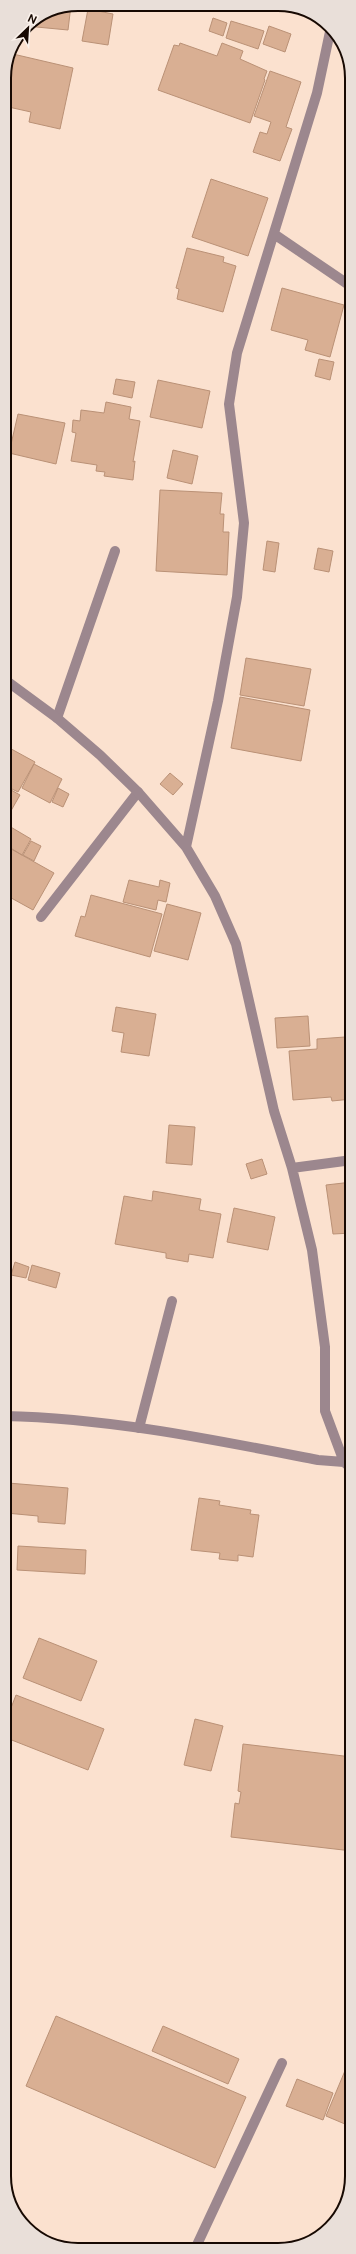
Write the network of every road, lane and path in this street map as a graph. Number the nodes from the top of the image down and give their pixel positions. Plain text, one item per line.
1 (329, 35) edge
2 (274, 234) junction
3 (345, 282) edge
4 (115, 551) dead end
5 (11, 684) edge
6 (57, 718) junction
7 (138, 792) junction
8 (186, 847) junction
9 (41, 916) dead end
10 (345, 1161) edge
11 (292, 1168) junction
12 (172, 1302) dead end
13 (11, 1416) edge
14 (139, 1428) junction
15 (345, 1458) edge
16 (345, 1464) edge
17 (282, 2063) dead end
18 (198, 2243) edge

1 - 2 street
2 - 3 street
2 - 8 street
4 - 6 street
5 - 6 street
6 - 7 street
7 - 8 street
7 - 9 street
8 - 11 street
10 - 11 street
11 - 15 street
12 - 14 street
13 - 14 street
14 - 16 street
17 - 18 street

